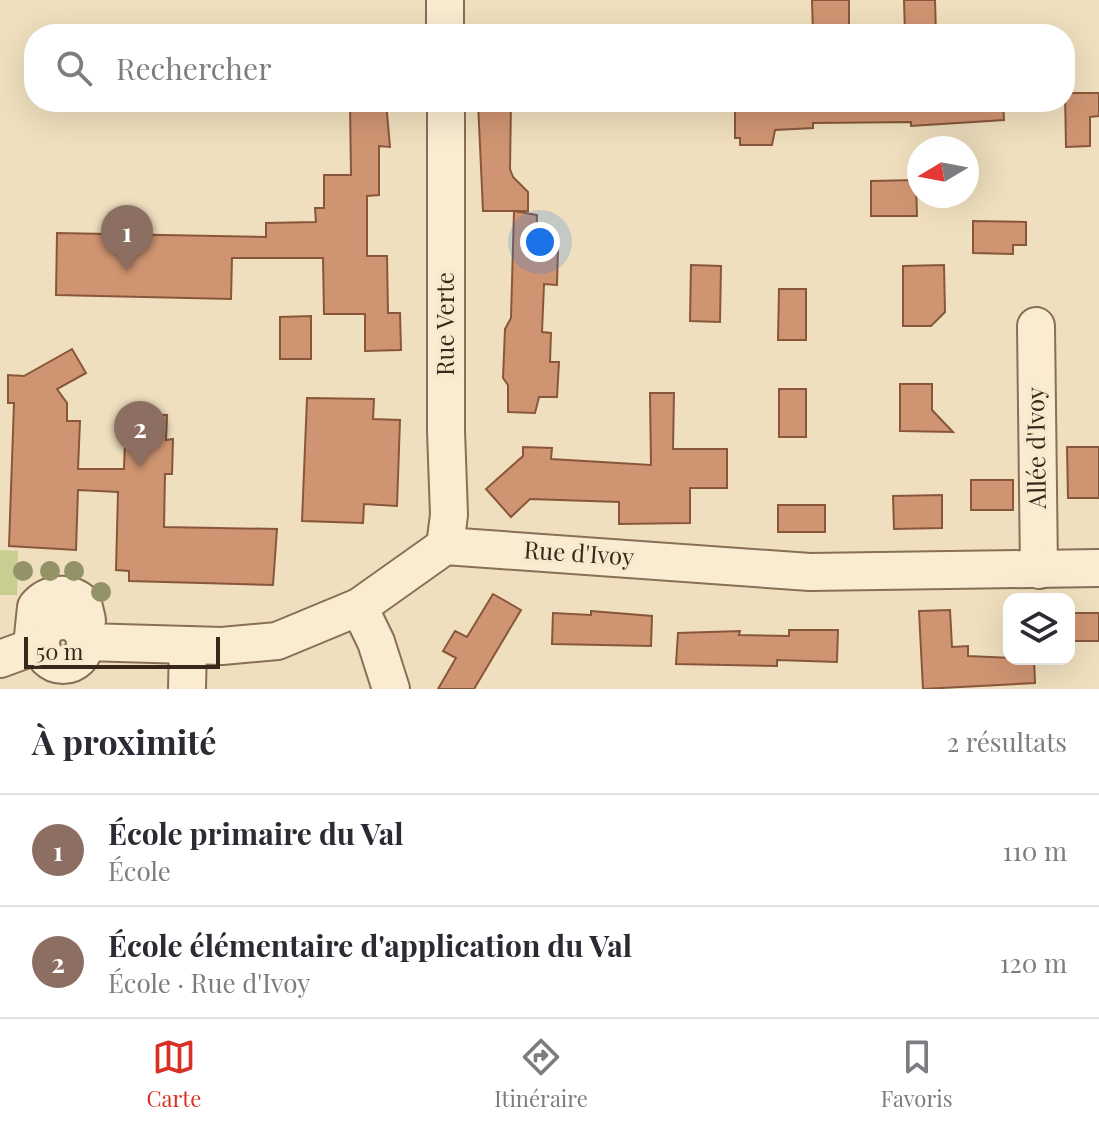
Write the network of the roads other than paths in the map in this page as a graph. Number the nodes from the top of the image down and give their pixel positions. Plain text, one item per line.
1 (445, 0) edge
2 (445, 24) edge
3 (446, 112) edge
4 (1036, 326) dead end
5 (445, 546) junction
6 (1099, 568) edge
7 (1039, 570) junction
8 (359, 607) junction
9 (83, 637) junction
10 (188, 645) junction
11 (24, 650) edge
12 (187, 689) edge
13 (391, 689) edge

1 - 2 street
3 - 5 street, Rue Verte
4 - 7 street, Allée d'Ivoy
5 - 7 street, Rue d'Ivoy
5 - 8 street
6 - 7 street, Rue d'Ivoy
8 - 10 street
8 - 13 street
9 - 10 street
9 - 11 street
9 - 11 street
10 - 12 street

